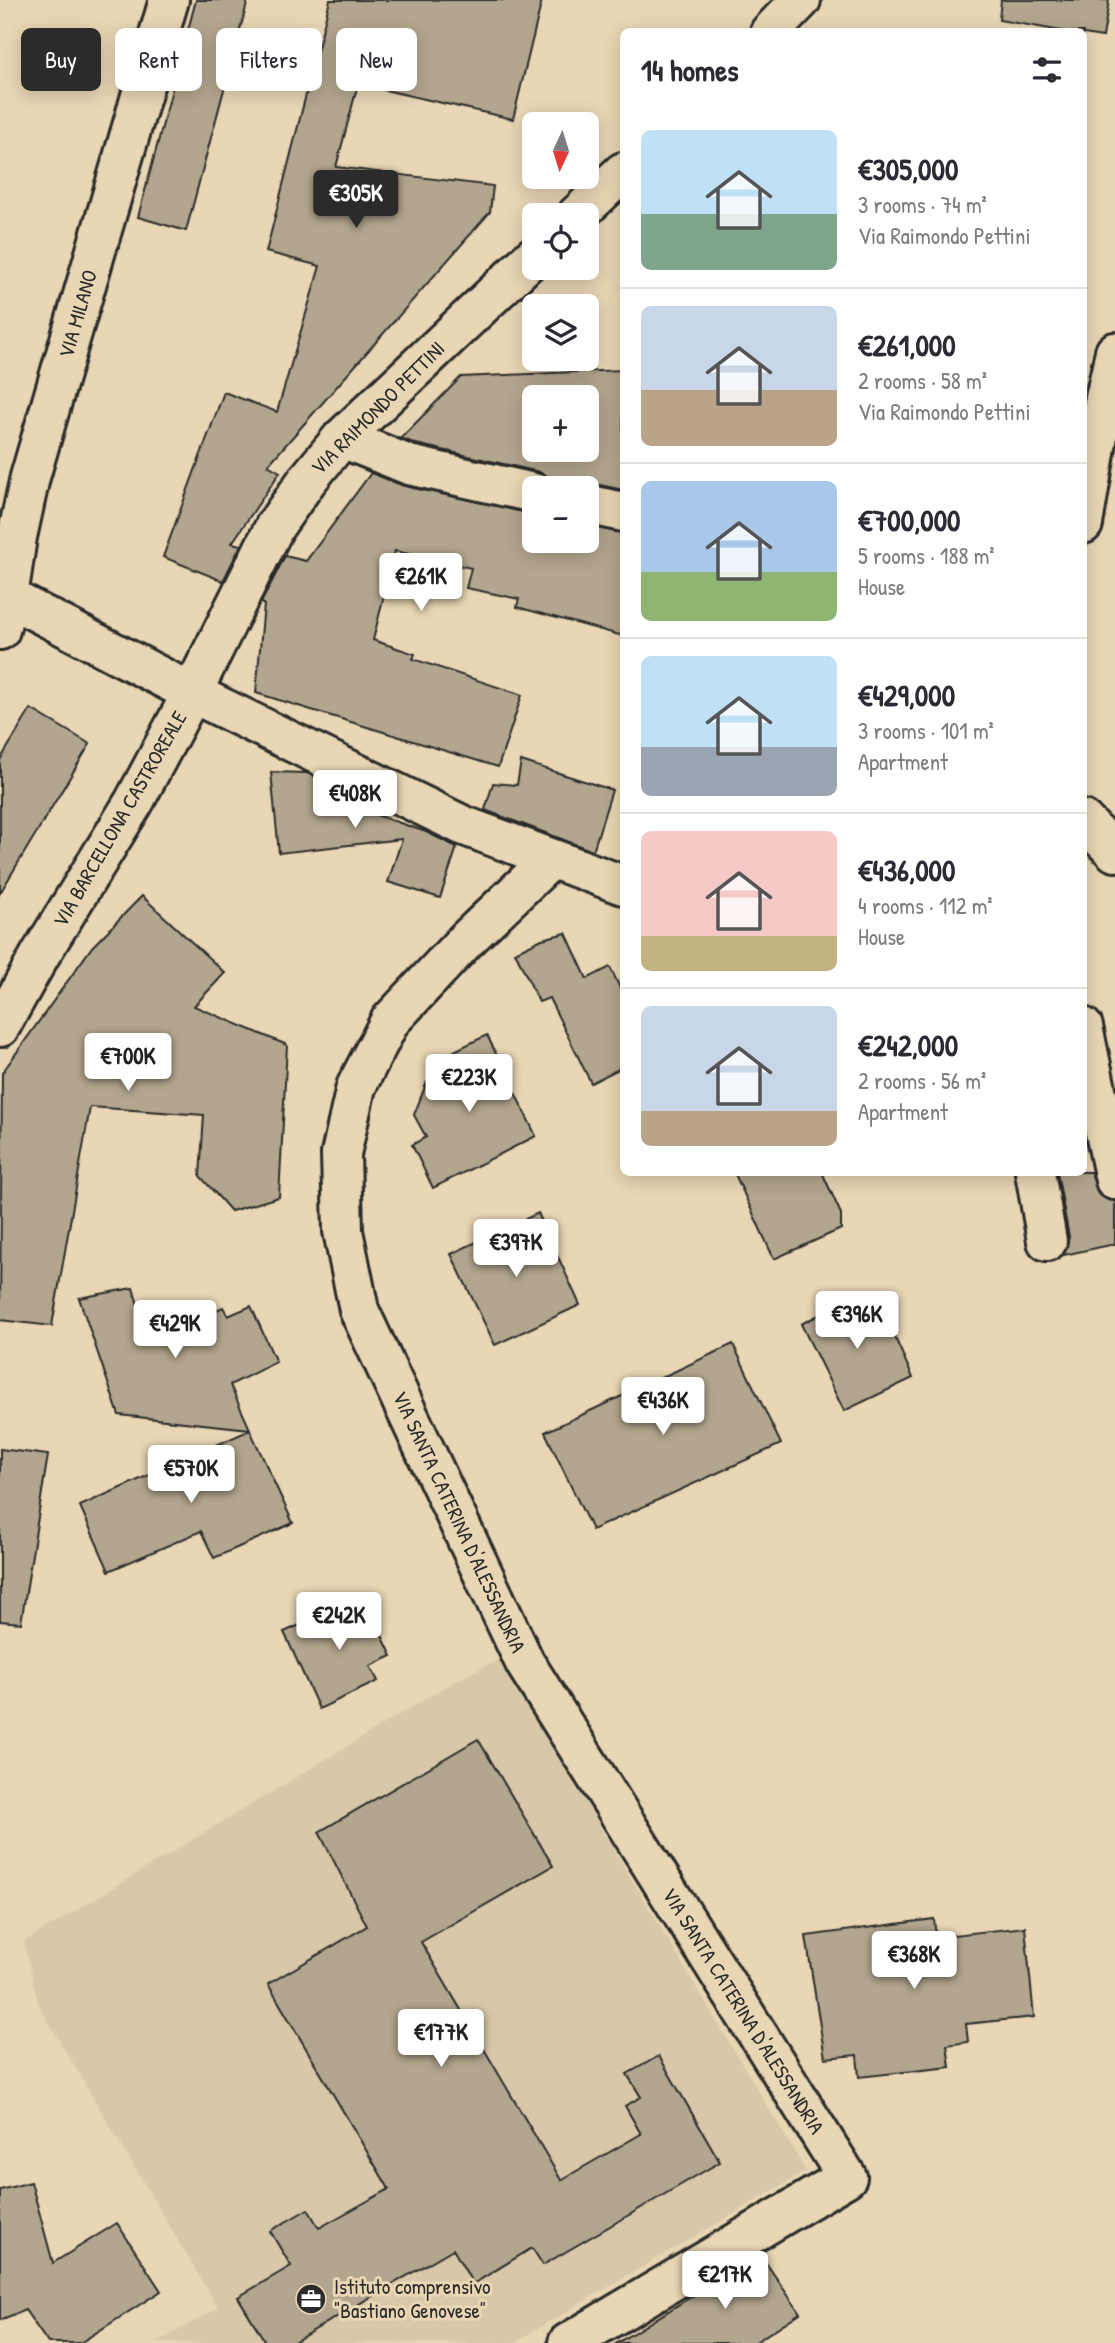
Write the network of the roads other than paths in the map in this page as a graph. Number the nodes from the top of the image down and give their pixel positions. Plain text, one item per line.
1 (169, 0) edge
2 (801, 0) edge
3 (774, 28) edge
4 (620, 175) edge
5 (590, 203) edge
6 (522, 267) edge
7 (1115, 352) edge
8 (342, 438) junction
9 (522, 489) edge
10 (1087, 500) edge
11 (599, 507) edge
12 (620, 511) edge
13 (4, 614) edge
14 (192, 693) junction
15 (1087, 824) edge
16 (1115, 852) edge
17 (551, 859) junction
18 (620, 884) edge
19 (0, 1027) edge
20 (1093, 1050) edge
21 (1036, 1176) edge
22 (1115, 1180) edge
23 (1047, 1241) dead end
24 (568, 2343) edge

1 - 13 street, VIA MILANO
2 - 3 street
4 - 5 street
6 - 8 street, VIA RAIMONDO PETTINI
7 - 10 street
8 - 9 street
8 - 14 street, VIA RAIMONDO PETTINI
11 - 12 street
13 - 14 street
14 - 17 street, VIA BARCELLONA CASTROREALE
14 - 19 street, VIA BARCELLONA CASTROREALE
15 - 16 street
17 - 18 street, VIA BARCELLONA CASTROREALE
17 - 24 street, VIA SANTA CATERINA D'ALESSANDRIA
20 - 22 street
21 - 23 street

